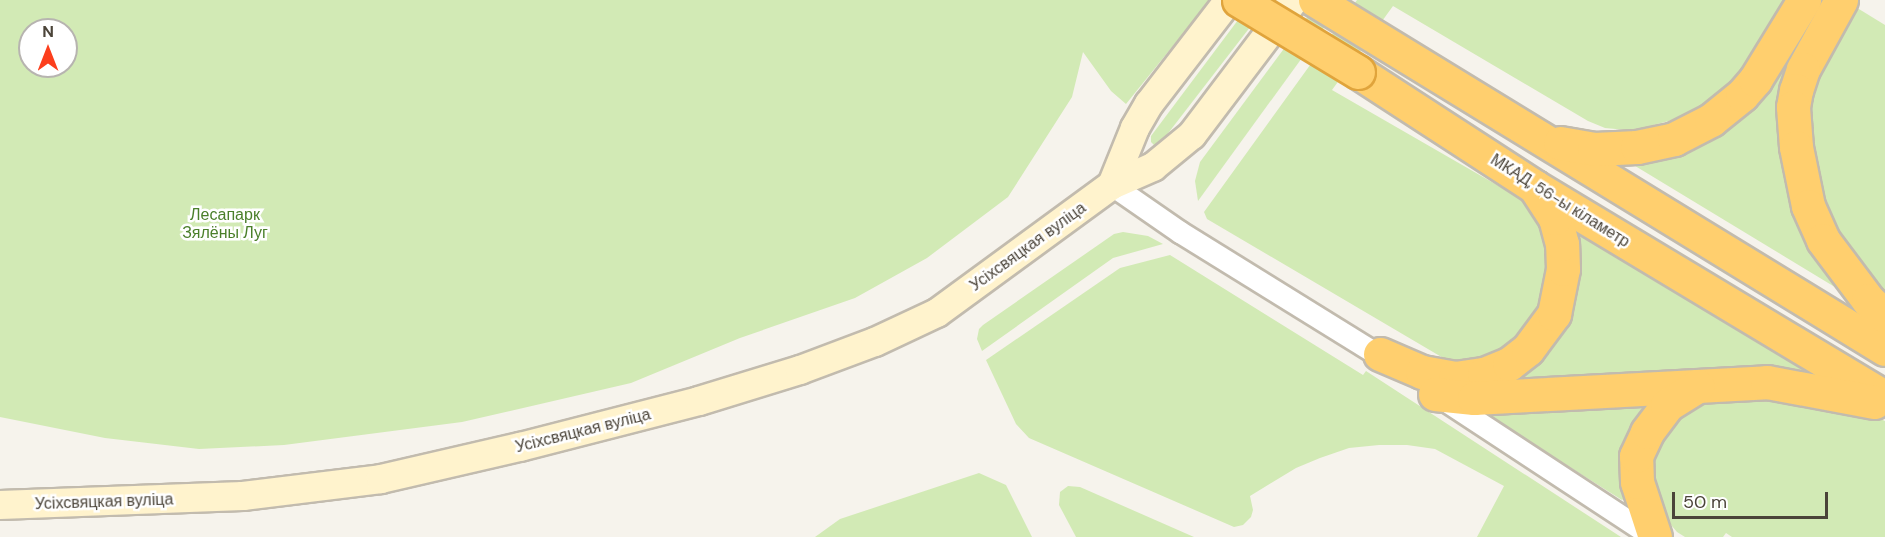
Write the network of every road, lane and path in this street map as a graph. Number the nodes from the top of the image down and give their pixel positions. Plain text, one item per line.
1 (1229, 0) edge
2 (1239, 0) edge
3 (1804, 0) edge
4 (1841, 0) edge
5 (1299, 3) edge
6 (1545, 139) junction
7 (1112, 185) junction
8 (1535, 187) junction
9 (1885, 316) edge
10 (1885, 349) edge
11 (1380, 354) junction
12 (1698, 386) junction
13 (1435, 394) junction
14 (1885, 397) edge
15 (1885, 405) edge
16 (0, 505) edge
17 (1654, 537) edge

1 - 7 main road
2 - 8 highway, МКАД, 56-ы кіламетр, bridge
3 - 6 highway
4 - 9 highway
5 - 6 highway
5 - 7 main road, Усіхсвяцкая вуліца
6 - 10 highway
7 - 11 street
7 - 16 main road, Усіхсвяцкая вуліца
8 - 11 highway
8 - 14 highway, МКАД, 56-ы кіламетр
11 - 13 street
12 - 13 highway
12 - 15 highway
12 - 17 highway
13 - 17 street

